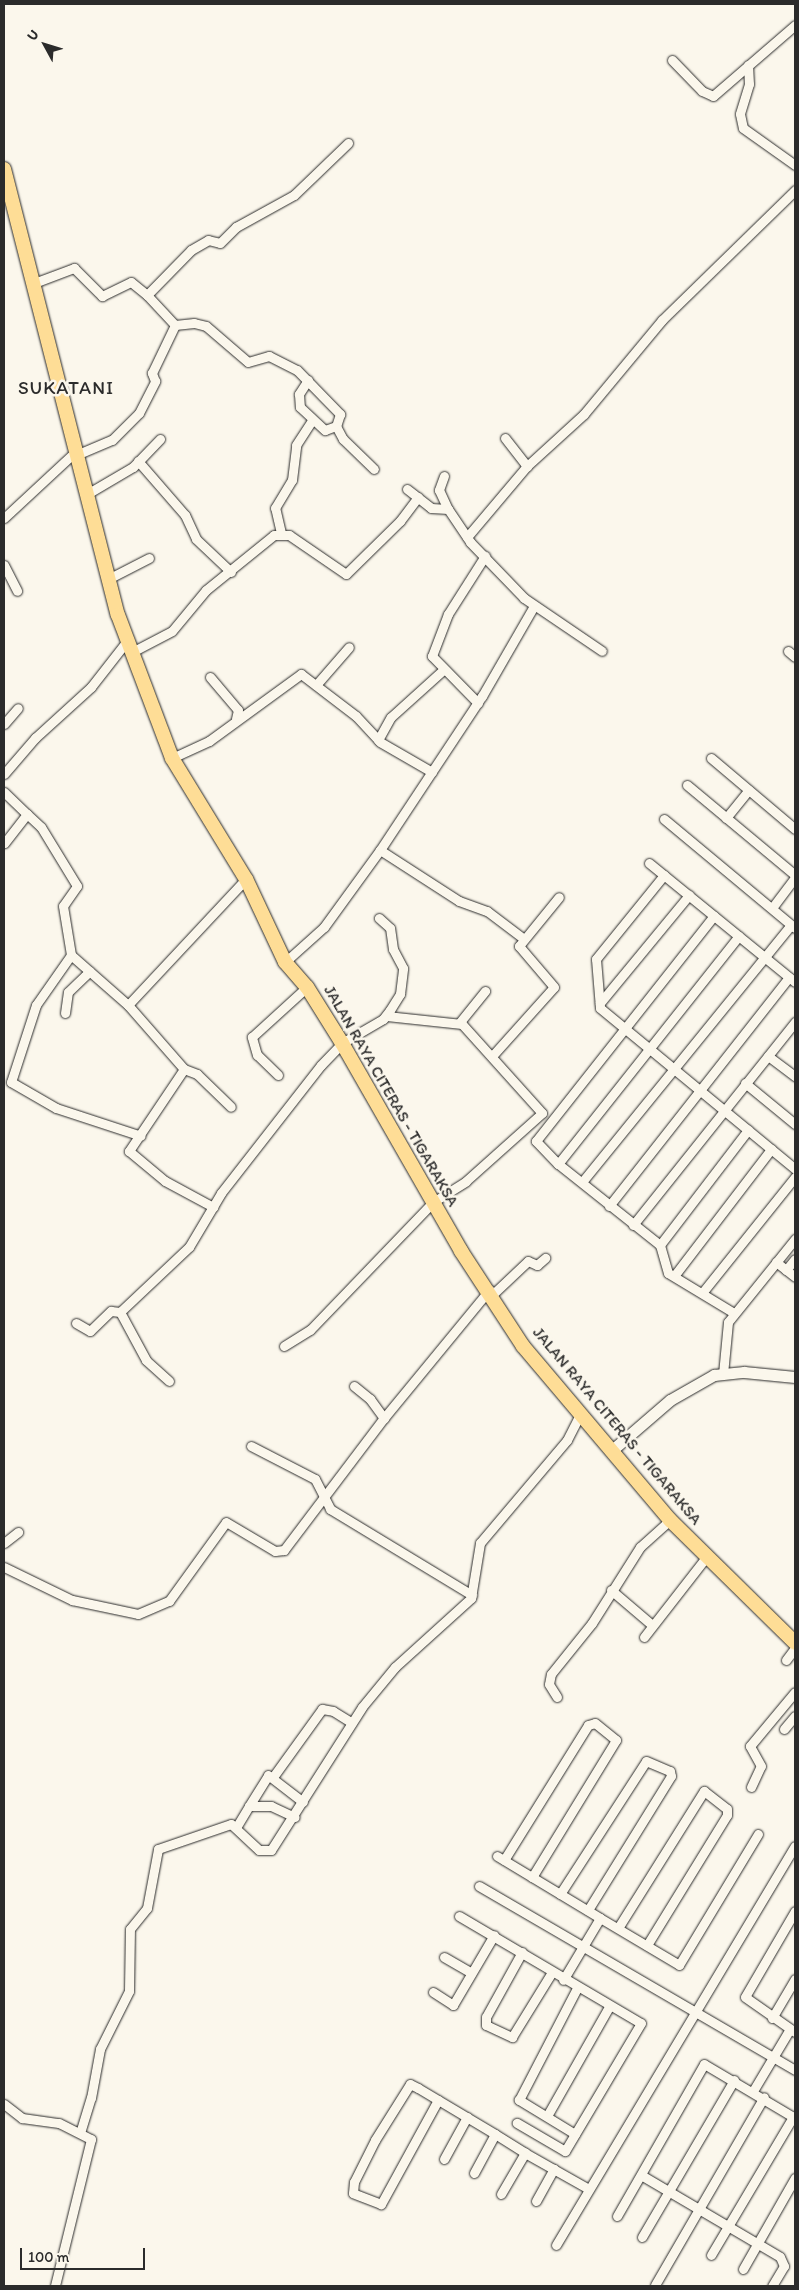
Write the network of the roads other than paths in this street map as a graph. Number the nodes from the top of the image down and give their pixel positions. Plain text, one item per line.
1 (795, 25) edge
2 (672, 60) dead end
3 (748, 65) junction
4 (348, 143) dead end
5 (795, 165) edge
6 (4, 169) edge
7 (795, 190) edge
8 (34, 283) junction
9 (147, 295) junction
10 (175, 325) junction
11 (308, 380) junction
12 (312, 420) junction
13 (336, 426) junction
14 (505, 438) dead end
15 (160, 439) dead end
16 (76, 454) junction
17 (138, 462) junction
18 (527, 466) junction
19 (374, 469) dead end
20 (444, 476) dead end
21 (407, 489) dead end
22 (87, 494) junction
23 (418, 497) junction
24 (448, 509) junction
25 (6, 512) edge
26 (281, 533) junction
27 (467, 537) junction
28 (486, 556) junction
29 (149, 558) dead end
30 (4, 565) edge
31 (231, 572) junction
32 (108, 579) junction
33 (17, 591) dead end
34 (534, 606) junction
35 (128, 647) junction
36 (350, 647) dead end
37 (602, 651) dead end
38 (442, 670) junction
39 (210, 677) dead end
40 (316, 685) junction
41 (478, 703) junction
42 (18, 708) dead end
43 (236, 719) junction
44 (4, 724) edge
45 (378, 740) junction
46 (172, 758) junction
47 (711, 758) dead end
48 (432, 772) junction
49 (4, 774) edge
50 (687, 785) dead end
51 (749, 790) junction
52 (4, 792) edge
53 (27, 814) junction
54 (726, 818) junction
55 (664, 819) dead end
56 (795, 829) edge
57 (4, 843) edge
58 (380, 850) junction
59 (649, 863) dead end
60 (664, 875) junction
61 (795, 877) edge
62 (246, 879) junction
63 (689, 895) junction
64 (559, 897) dead end
65 (772, 908) junction
66 (714, 916) junction
67 (378, 918) dead end
68 (793, 927) edge
69 (739, 936) junction
70 (524, 939) junction
71 (71, 955) junction
72 (765, 957) junction
73 (285, 962) junction
74 (90, 971) junction
75 (792, 980) edge
76 (306, 987) junction
77 (485, 991) dead end
78 (600, 1004) junction
79 (128, 1005) junction
80 (65, 1013) dead end
81 (386, 1016) junction
82 (460, 1022) junction
83 (795, 1022) edge
84 (623, 1028) junction
85 (342, 1043) junction
86 (648, 1049) junction
87 (494, 1055) junction
88 (768, 1056) junction
89 (184, 1069) junction
90 (673, 1070) junction
91 (278, 1075) dead end
92 (795, 1076) edge
93 (745, 1083) junction
94 (699, 1090) junction
95 (231, 1107) dead end
96 (723, 1110) junction
97 (795, 1124) edge
98 (748, 1130) junction
99 (141, 1136) junction
100 (771, 1149) junction
101 (558, 1164) junction
102 (795, 1169) edge
103 (795, 1178) edge
104 (582, 1182) junction
105 (433, 1202) junction
106 (608, 1206) junction
107 (213, 1207) junction
108 (633, 1224) junction
109 (795, 1239) edge
110 (660, 1245) junction
111 (545, 1258) dead end
112 (795, 1259) edge
113 (776, 1262) junction
114 (786, 1270) junction
115 (674, 1276) junction
116 (795, 1278) edge
117 (491, 1292) junction
118 (702, 1293) junction
119 (120, 1312) junction
120 (734, 1313) junction
121 (76, 1323) dead end
122 (284, 1346) dead end
123 (723, 1374) junction
124 (795, 1377) edge
125 (169, 1381) dead end
126 (354, 1386) dead end
127 (581, 1412) junction
128 (384, 1418) junction
129 (251, 1446) dead end
130 (611, 1451) junction
131 (324, 1498) junction
132 (670, 1520) junction
133 (18, 1532) dead end
134 (4, 1542) edge
135 (707, 1556) junction
136 (4, 1567) edge
137 (611, 1590) junction
138 (472, 1595) junction
139 (652, 1624) junction
140 (644, 1637) dead end
141 (795, 1643) edge
142 (795, 1648) edge
143 (786, 1660) dead end
144 (795, 1692) edge
145 (558, 1697) dead end
146 (795, 1716) edge
147 (352, 1723) junction
148 (784, 1729) dead end
149 (273, 1776) junction
150 (751, 1787) dead end
151 (303, 1802) junction
152 (249, 1806) junction
153 (295, 1817) junction
154 (237, 1826) junction
155 (758, 1834) dead end
156 (795, 1846) edge
157 (532, 1877) junction
158 (479, 1886) dead end
159 (560, 1894) junction
160 (588, 1910) junction
161 (795, 1911) edge
162 (459, 1916) dead end
163 (600, 1918) junction
164 (618, 1928) junction
165 (494, 1935) junction
166 (647, 1945) junction
167 (584, 1947) junction
168 (522, 1952) junction
169 (444, 1957) dead end
170 (470, 1972) junction
171 (552, 1972) junction
172 (795, 1979) edge
173 (563, 1980) junction
174 (577, 1988) junction
175 (432, 1992) dead end
176 (609, 2007) junction
177 (695, 2011) junction
178 (772, 2018) junction
179 (792, 2031) edge
180 (773, 2056) junction
181 (795, 2070) edge
182 (734, 2080) junction
183 (753, 2091) junction
184 (764, 2097) junction
185 (438, 2100) junction
186 (4, 2104) edge
187 (547, 2116) junction
188 (467, 2117) junction
189 (794, 2117) edge
190 (517, 2123) dead end
191 (80, 2133) junction
192 (495, 2134) junction
193 (575, 2134) junction
194 (525, 2153) junction
195 (444, 2159) dead end
196 (554, 2170) junction
197 (474, 2173) dead end
198 (641, 2175) junction
199 (795, 2178) edge
200 (589, 2189) junction
201 (669, 2191) junction
202 (501, 2194) dead end
203 (536, 2202) dead end
204 (700, 2208) junction
205 (617, 2216) dead end
206 (728, 2225) junction
207 (642, 2237) dead end
208 (758, 2241) junction
209 (556, 2245) dead end
210 (711, 2255) dead end
211 (743, 2269) dead end
212 (654, 2284) dead end
213 (55, 2286) edge
214 (772, 2286) edge

1 - 3 street
2 - 3 street
3 - 5 street
4 - 9 street
6 - 8 main road, JALAN RAYA CITERAS - TIGARAKSA
7 - 18 street
8 - 9 street
8 - 16 main road, JALAN RAYA CITERAS - TIGARAKSA
9 - 10 street
10 - 11 street
10 - 16 street
11 - 12 street
11 - 13 street
12 - 13 street
12 - 26 street
13 - 19 street
14 - 18 street
15 - 17 street
16 - 22 main road, JALAN RAYA CITERAS - TIGARAKSA
16 - 25 street
17 - 22 street
17 - 31 street
18 - 27 street
20 - 24 street
21 - 23 street
22 - 32 main road, JALAN RAYA CITERAS - TIGARAKSA
23 - 24 street
23 - 26 street
24 - 27 street
26 - 31 street
27 - 28 street
28 - 34 street
28 - 38 street
29 - 32 street
30 - 33 street
31 - 35 street
32 - 35 main road, JALAN RAYA CITERAS - TIGARAKSA
34 - 37 street
34 - 41 street
35 - 46 main road, JALAN RAYA CITERAS - TIGARAKSA
35 - 49 street
36 - 40 street
38 - 41 street
38 - 45 street
39 - 43 street
40 - 43 street
40 - 45 street
41 - 48 street
42 - 44 street
43 - 46 street
45 - 48 street
46 - 62 main road, JALAN RAYA CITERAS - TIGARAKSA
47 - 51 street
48 - 58 street
50 - 54 street
51 - 54 street
51 - 56 street
52 - 53 street
53 - 57 street
53 - 71 street
54 - 61 street
55 - 65 street
58 - 70 street
58 - 73 street
59 - 60 street
60 - 63 street
60 - 78 street
61 - 65 street
62 - 73 main road, JALAN RAYA CITERAS - TIGARAKSA
62 - 79 street
63 - 66 street
63 - 78 street
64 - 70 street
65 - 68 street
66 - 69 street
66 - 84 street
67 - 81 street
68 - 72 street
69 - 72 street
69 - 86 street
70 - 87 street
71 - 74 street
71 - 99 street
72 - 75 street
72 - 90 street
73 - 76 main road, JALAN RAYA CITERAS - TIGARAKSA
74 - 79 street
74 - 80 street
75 - 94 street
76 - 85 main road, JALAN RAYA CITERAS - TIGARAKSA
76 - 91 street
77 - 82 street
78 - 84 street
79 - 89 street
81 - 82 street
81 - 85 street
82 - 87 street
83 - 88 street
84 - 86 street
84 - 101 street
85 - 105 main road, JALAN RAYA CITERAS - TIGARAKSA
85 - 107 street
86 - 90 street
86 - 101 street
87 - 105 street
88 - 92 street
88 - 93 street
89 - 95 street
89 - 99 street
90 - 94 street
90 - 104 street
93 - 96 street
93 - 97 street
94 - 96 street
94 - 106 street
96 - 98 street
96 - 108 street
98 - 100 street
98 - 110 street
99 - 107 street
100 - 102 street
100 - 115 street
101 - 104 street
103 - 118 street
104 - 106 street
105 - 117 main road, JALAN RAYA CITERAS - TIGARAKSA
105 - 122 street
106 - 108 street
107 - 119 street
108 - 110 street
109 - 113 street
110 - 115 street
111 - 117 street
112 - 114 street
113 - 114 street
113 - 120 street
114 - 116 street
115 - 118 street
117 - 127 main road, JALAN RAYA CITERAS - TIGARAKSA
117 - 128 street
118 - 120 street
119 - 121 street
119 - 125 street
120 - 123 street
123 - 124 street
123 - 130 street
126 - 128 street
127 - 130 main road, JALAN RAYA CITERAS - TIGARAKSA
127 - 138 street
128 - 131 street
129 - 131 street
130 - 132 main road, JALAN RAYA CITERAS - TIGARAKSA
131 - 136 street
131 - 138 street
132 - 135 main road, JALAN RAYA CITERAS - TIGARAKSA
132 - 137 street
133 - 134 street
135 - 139 street
135 - 141 main road, JALAN RAYA CITERAS - TIGARAKSA
137 - 139 street
137 - 145 street
138 - 147 street
139 - 140 street
142 - 143 street
144 - 150 street
146 - 148 street
147 - 149 street
147 - 151 street
149 - 151 street
149 - 152 street
151 - 153 street
152 - 153 street
152 - 154 street
153 - 154 street
154 - 191 street
155 - 166 street
156 - 177 street
157 - 157 street
157 - 159 street
158 - 167 street
159 - 160 street
159 - 160 street
160 - 163 street
161 - 178 street
162 - 165 street
163 - 164 street
163 - 167 street
164 - 166 street
164 - 166 street
165 - 168 street
165 - 170 street
167 - 173 street
167 - 177 street
168 - 171 street
168 - 171 street
169 - 170 street
170 - 175 street
171 - 173 street
172 - 178 street
173 - 174 street
174 - 176 street
174 - 187 street
176 - 187 street
176 - 193 street
177 - 180 street
177 - 200 street
178 - 179 street
179 - 180 street
180 - 181 street
180 - 183 street
182 - 183 street
182 - 198 street
182 - 201 street
183 - 184 street
184 - 189 street
184 - 204 street
185 - 185 street
185 - 188 street
186 - 191 street
187 - 193 street
188 - 192 street
188 - 195 street
189 - 206 street
190 - 193 street
191 - 213 street
192 - 194 street
192 - 197 street
194 - 196 street
194 - 202 street
196 - 200 street
196 - 203 street
198 - 201 street
198 - 205 street
199 - 208 street
200 - 209 street
201 - 204 street
201 - 207 street
204 - 206 street
204 - 212 street
206 - 208 street
206 - 210 street
208 - 211 street
208 - 214 street

